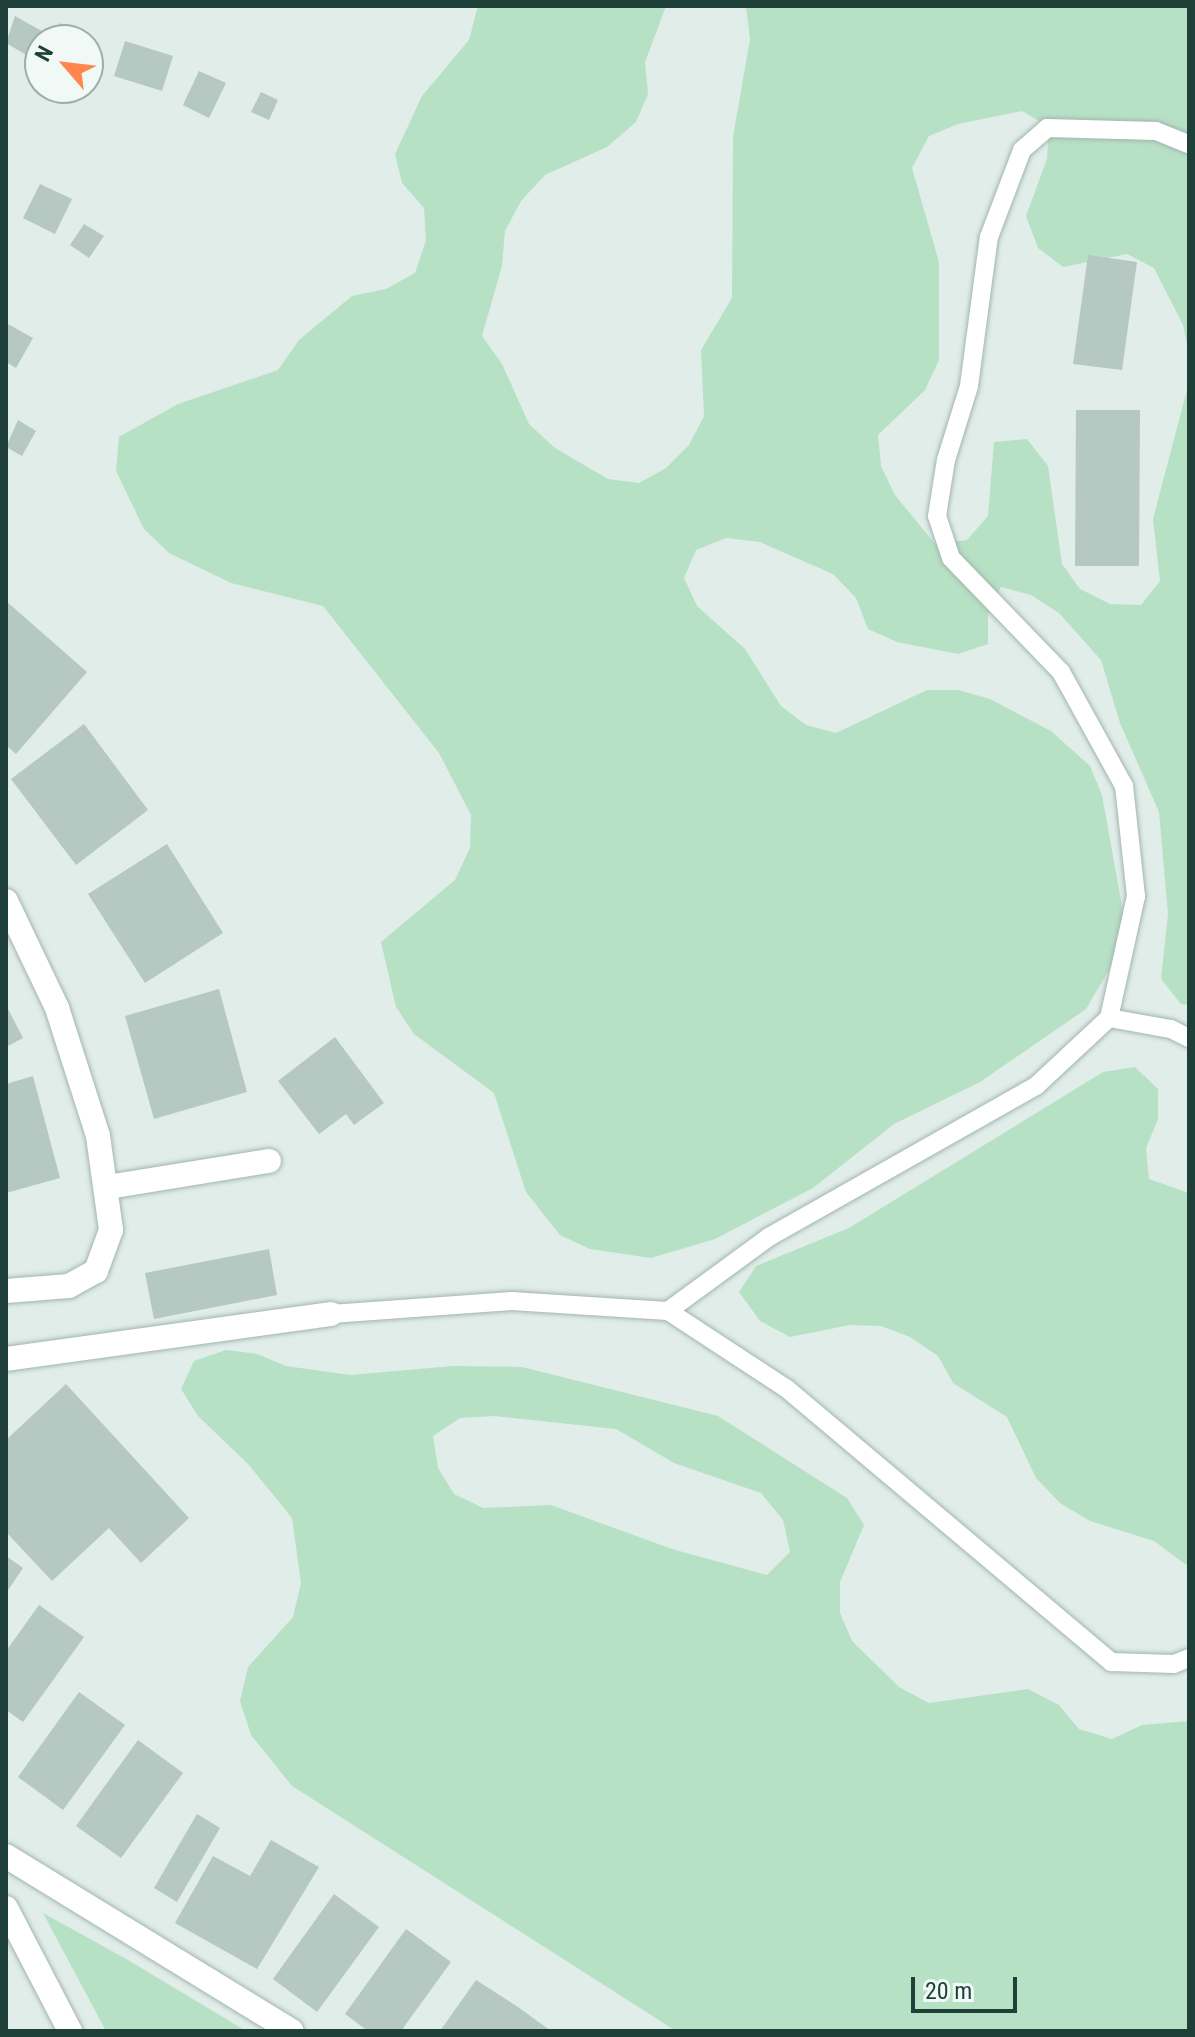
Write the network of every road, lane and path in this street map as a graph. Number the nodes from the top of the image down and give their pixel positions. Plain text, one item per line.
1 (1189, 144) edge
2 (6, 901) edge
3 (1109, 1018) junction
4 (1189, 1038) edge
5 (269, 1161) dead end
6 (108, 1187) junction
7 (6, 1291) edge
8 (668, 1311) junction
9 (331, 1314) joint
10 (6, 1359) edge
11 (1189, 1658) edge
12 (6, 1856) edge
13 (6, 1908) edge
14 (70, 2031) edge
15 (292, 2031) edge

1 - 3 lane
2 - 6 street
3 - 4 lane
3 - 8 lane
5 - 6 street
6 - 7 street
8 - 9 lane
8 - 11 lane
9 - 10 street
12 - 15 street
13 - 14 street

